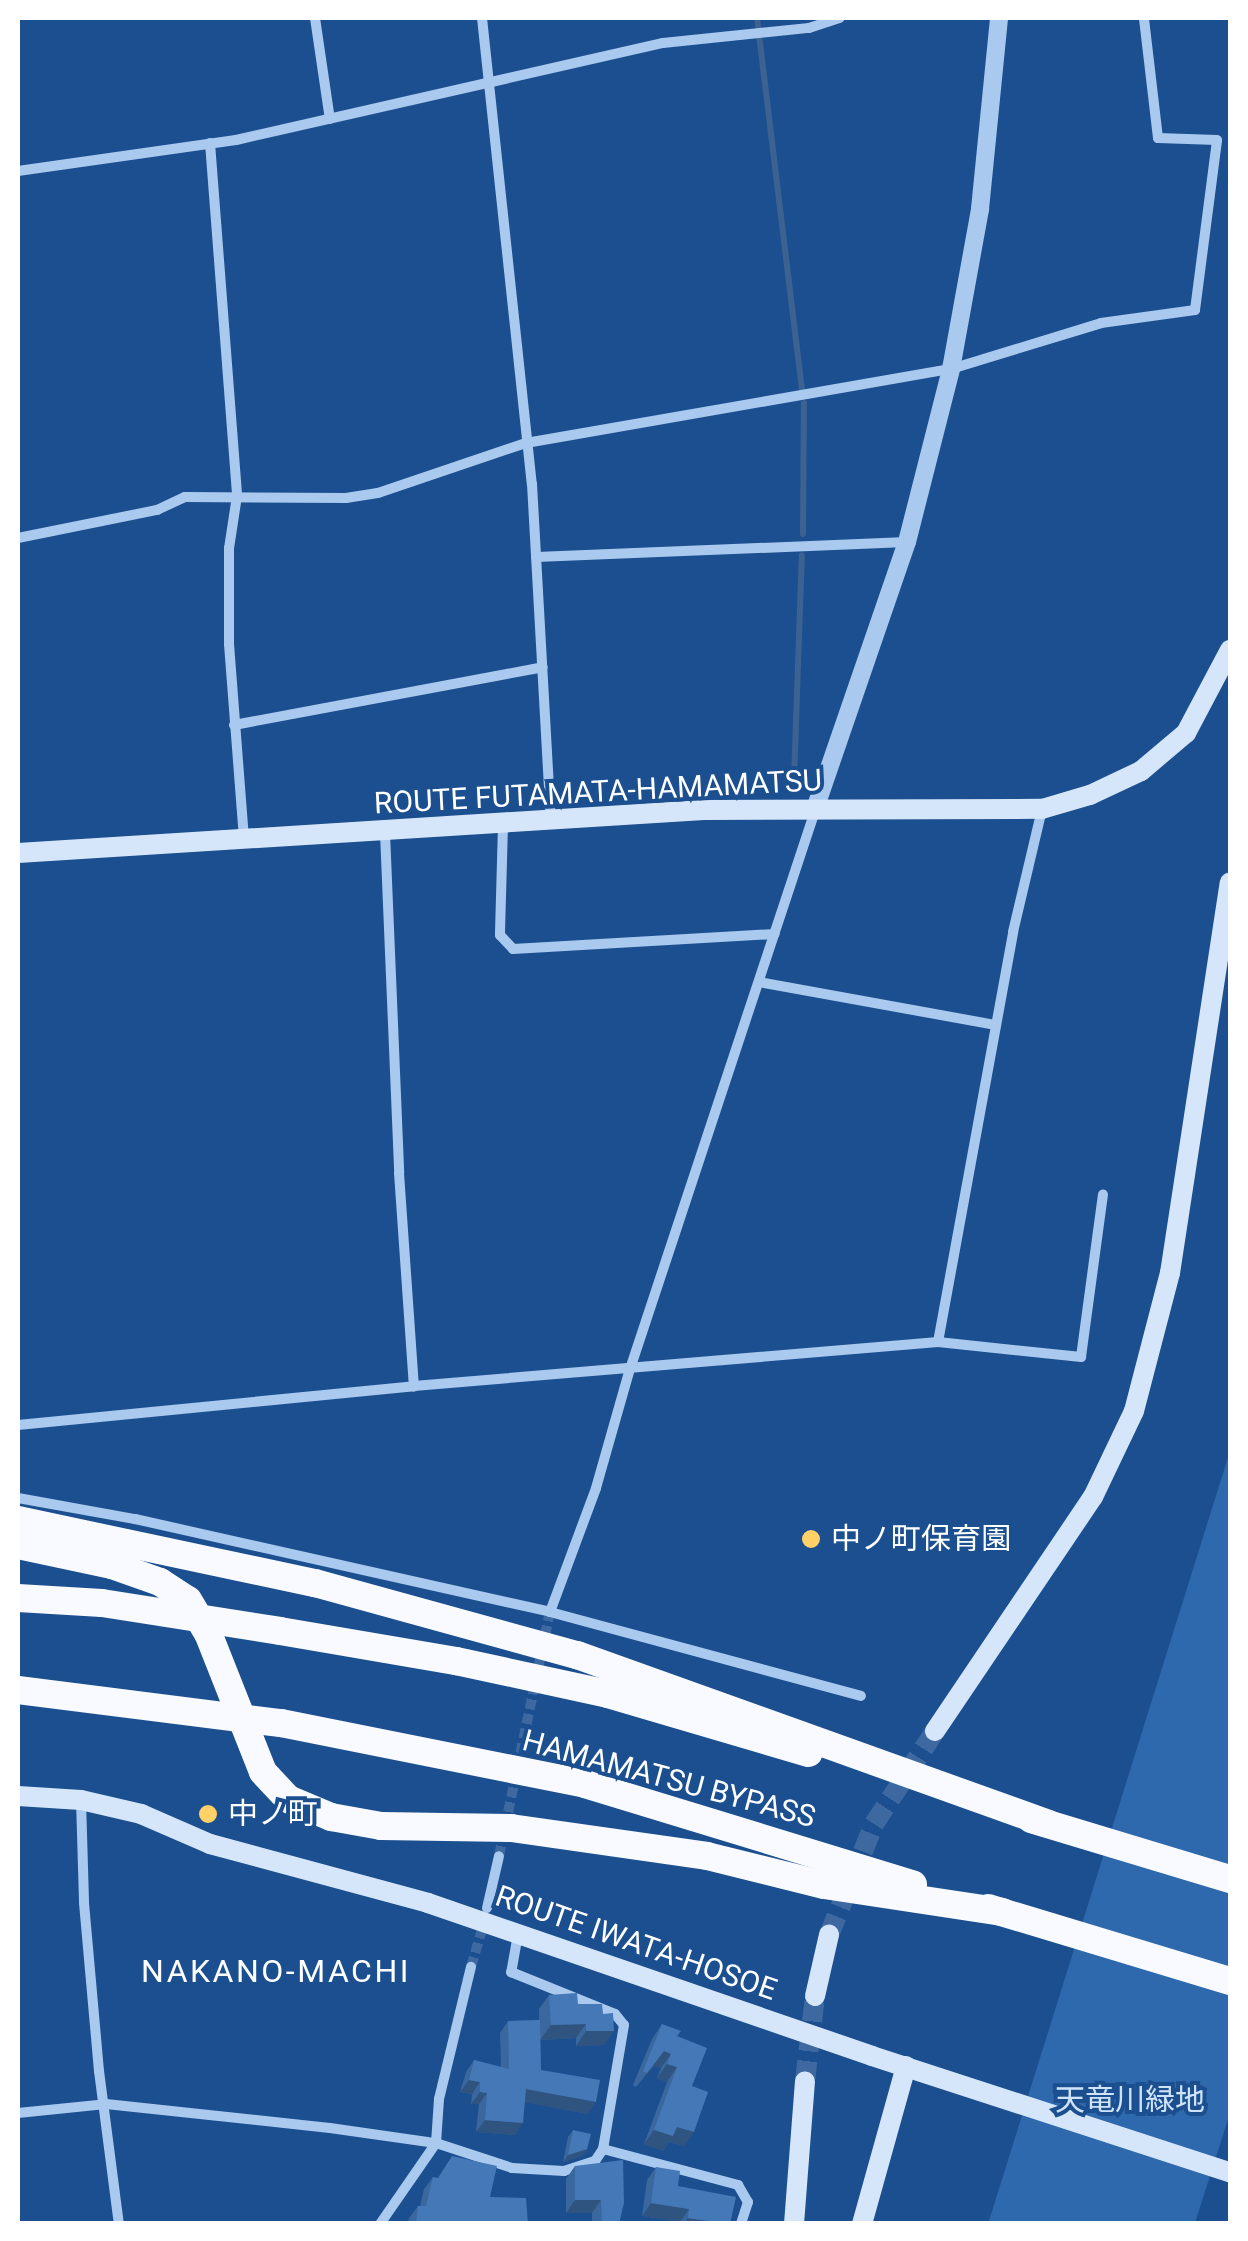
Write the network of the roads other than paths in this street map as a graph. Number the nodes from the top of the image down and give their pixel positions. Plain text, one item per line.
1 (315, 18) edge
2 (482, 18) edge
3 (839, 18) edge
4 (999, 18) edge
5 (1144, 18) edge
6 (488, 83) junction
7 (330, 119) junction
8 (210, 143) junction
9 (18, 172) edge
10 (951, 369) junction
11 (526, 443) junction
12 (237, 496) junction
13 (18, 538) edge
14 (906, 542) junction
15 (536, 557) junction
16 (1230, 650) edge
17 (543, 667) junction
18 (234, 725) junction
19 (816, 809) junction
20 (1042, 809) junction
21 (551, 822) junction
22 (503, 825) junction
23 (385, 833) junction
24 (244, 842) junction
25 (18, 853) edge
26 (1230, 882) edge
27 (775, 934) junction
28 (760, 982) junction
29 (996, 1025) junction
30 (1102, 1194) dead end
31 (938, 1342) junction
32 (630, 1370) junction
33 (414, 1386) junction
34 (18, 1425) edge
35 (18, 1498) edge
36 (18, 1520) edge
37 (18, 1545) edge
38 (18, 1598) edge
39 (550, 1612) junction
40 (18, 1690) edge
41 (861, 1696) dead end
42 (935, 1732) tunnel mouth
43 (18, 1796) edge
44 (81, 1800) junction
45 (1049, 1824) junction
46 (499, 1856) tunnel mouth
47 (1230, 1879) edge
48 (488, 1908) tunnel mouth
49 (1002, 1912) junction
50 (518, 1934) junction
51 (830, 1935) tunnel mouth
52 (471, 1967) tunnel mouth
53 (1230, 1981) edge
54 (814, 1996) tunnel mouth
55 (906, 2066) junction
56 (805, 2081) tunnel mouth
57 (106, 2104) junction
58 (18, 2113) edge
59 (436, 2143) junction
60 (603, 2149) junction
61 (1230, 2172) edge
62 (120, 2224) edge
63 (380, 2224) edge
64 (741, 2224) edge
65 (794, 2224) edge
66 (862, 2224) edge

1 - 7 street
2 - 6 street
3 - 6 street
4 - 10 street
5 - 10 street
6 - 7 street
6 - 11 street
7 - 8 street
8 - 9 street
8 - 12 street
10 - 11 street
10 - 14 street
11 - 12 street
11 - 15 street
12 - 13 street
12 - 18 street
14 - 15 street
14 - 19 street
15 - 17 street
16 - 20 main road, ROUTE FUTAMATA-HAMAMATSU
17 - 18 street
17 - 21 street
18 - 24 street
19 - 20 main road, ROUTE FUTAMATA-HAMAMATSU
19 - 21 main road, ROUTE FUTAMATA-HAMAMATSU
19 - 27 street
20 - 29 street
21 - 22 main road, ROUTE FUTAMATA-HAMAMATSU
22 - 23 main road, ROUTE FUTAMATA-HAMAMATSU
22 - 27 street
23 - 24 main road, ROUTE FUTAMATA-HAMAMATSU
23 - 33 street
24 - 25 main road, ROUTE FUTAMATA-HAMAMATSU
26 - 42 main road
27 - 28 street
28 - 29 street
28 - 32 street
29 - 31 street
30 - 31 street
31 - 32 street
32 - 33 street
32 - 39 street
33 - 34 street
35 - 39 street
36 - 45 highway
37 - 49 highway
38 - 45 highway, HAMAMATSU BYPASS, bridge
39 - 41 street
40 - 49 highway, HAMAMATSU BYPASS, bridge
43 - 44 main road, ROUTE IWATA-HOSOE
44 - 50 main road, ROUTE IWATA-HOSOE
44 - 57 street
45 - 47 highway, HAMAMATSU BYPASS
46 - 48 street
49 - 53 highway, HAMAMATSU BYPASS
50 - 55 main road, ROUTE IWATA-HOSOE
50 - 60 street
51 - 54 main road
52 - 59 street
55 - 61 main road, ROUTE IWATA-HOSOE
55 - 66 main road
56 - 65 main road
57 - 58 street
57 - 59 street
57 - 62 street
59 - 60 street
59 - 63 street
60 - 64 street

